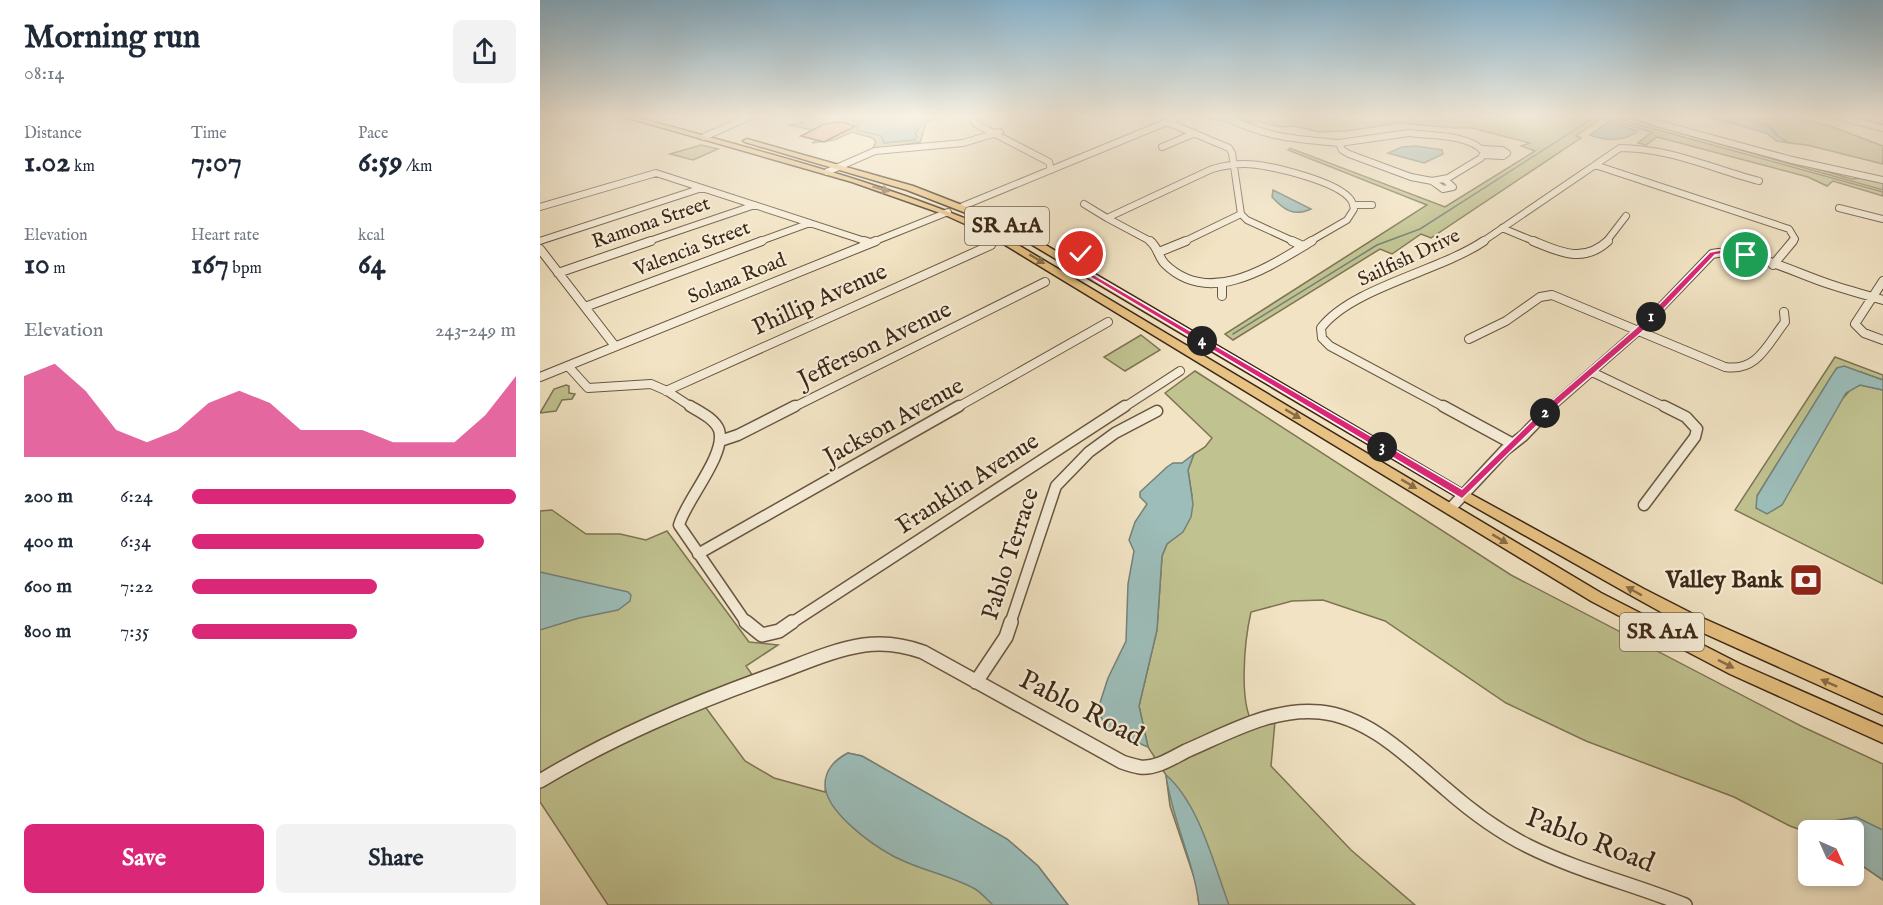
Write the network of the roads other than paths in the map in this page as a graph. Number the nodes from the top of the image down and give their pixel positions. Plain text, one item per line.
1 (775, 157) edge
2 (807, 157) edge
3 (869, 157) edge
4 (1040, 157) edge
5 (1050, 157) edge
6 (1082, 157) edge
7 (1232, 157) edge
8 (1357, 157) edge
9 (1475, 157) edge
10 (1606, 157) edge
11 (1673, 157) edge
12 (1780, 157) edge
13 (1071, 162) junction
14 (1233, 165) junction
15 (1595, 165) junction
16 (843, 167) junction
17 (1051, 170) junction
18 (830, 173) junction
19 (1444, 179) junction
20 (1883, 180) edge
21 (1432, 181) junction
22 (1759, 181) dead end
23 (702, 188) junction
24 (1083, 204) dead end
25 (755, 205) junction
26 (1354, 205) junction
27 (1372, 205) dead end
28 (963, 206) junction
29 (540, 207) edge
30 (1839, 208) dead end
31 (948, 212) junction
32 (1241, 214) junction
33 (1626, 216) dead end
34 (1107, 218) junction
35 (1883, 219) edge
36 (810, 223) junction
37 (1502, 228) junction
38 (540, 241) edge
39 (870, 243) junction
40 (991, 245) dead end
41 (1304, 246) junction
42 (540, 249) edge
43 (1092, 249) dead end
44 (1159, 252) junction
45 (1067, 261) junction
46 (1773, 265) junction
47 (558, 273) junction
48 (1883, 281) edge
49 (1045, 282) dead end
50 (1222, 283) junction
51 (1109, 286) junction
52 (1094, 294) junction
53 (1222, 296) dead end
54 (1873, 297) junction
55 (1883, 300) edge
56 (585, 307) junction
57 (1784, 312) dead end
58 (1108, 322) dead end
59 (1639, 330) junction
60 (1469, 339) dead end
61 (1883, 340) edge
62 (615, 346) junction
63 (568, 366) junction
64 (1180, 371) dead end
65 (1592, 372) junction
66 (1257, 374) junction
67 (540, 377) edge
68 (1243, 384) junction
69 (666, 391) junction
70 (1157, 411) dead end
71 (720, 441) junction
72 (1513, 444) junction
73 (1462, 495) junction
74 (1644, 505) dead end
75 (1450, 509) junction
76 (698, 554) junction
77 (976, 682) junction
78 (1883, 706) edge
79 (1883, 735) edge
80 (540, 781) edge
81 (1685, 905) edge

1 - 18 main road, SR A1A
2 - 16 main road, SR A1A
3 - 16 street
4 - 17 street
5 - 13 street
6 - 13 street
7 - 14 street
8 - 21 street
9 - 19 street
10 - 15 street, Sailfish Drive
11 - 22 street, Sailfish Drive
12 - 20 street
13 - 17 street
14 - 26 street
14 - 32 street
14 - 34 street
15 - 37 street, Sailfish Drive
15 - 46 street
16 - 18 street
16 - 28 main road, SR A1A
17 - 28 street
18 -> 31 main road, SR A1A
19 - 21 street
19 - 21 street
23 - 25 street
23 - 29 street
23 - 38 street
24 - 34 street
25 - 36 street
25 - 47 street, Ramona Street
26 - 27 street
26 - 41 street
28 - 31 main road
28 - 45 main road, SR A1A
30 - 35 street
31 - 39 street, Solana Road
31 -> 52 main road, SR A1A
32 - 41 street
32 - 44 street
33 - 37 street
34 - 44 street
36 - 39 street
36 - 56 street, Valencia Street
37 - 72 street, Sailfish Drive
39 - 62 street, Solana Road
40 - 69 street, Phillip Avenue
41 - 50 street
42 - 47 street
43 - 45 street
44 - 50 street
45 - 51 main road, SR A1A
46 - 54 street
46 - 59 street
47 - 56 street
48 - 54 street
49 - 71 street, Jefferson Avenue
50 - 53 street
51 - 52 main road
51 - 66 main road, SR A1A
52 - 68 main road, SR A1A
54 - 55 street
54 - 61 street
56 - 62 street
57 - 59 street
58 - 76 street, Jackson Avenue
59 - 60 street
59 - 65 street
62 - 63 street, Solana Road
63 - 67 street, Solana Road
63 - 69 street
64 - 76 street, Franklin Avenue
65 - 72 street
65 - 74 street
66 - 68 main road
66 - 73 main road, SR A1A
68 -> 75 main road, SR A1A
69 - 71 street
70 - 77 street, Pablo Terrace
71 - 76 street
72 - 73 street
73 - 75 street
78 -> 73 main road, SR A1A
75 -> 79 main road, SR A1A
77 - 80 street, Pablo Road
77 - 81 street, Pablo Road

